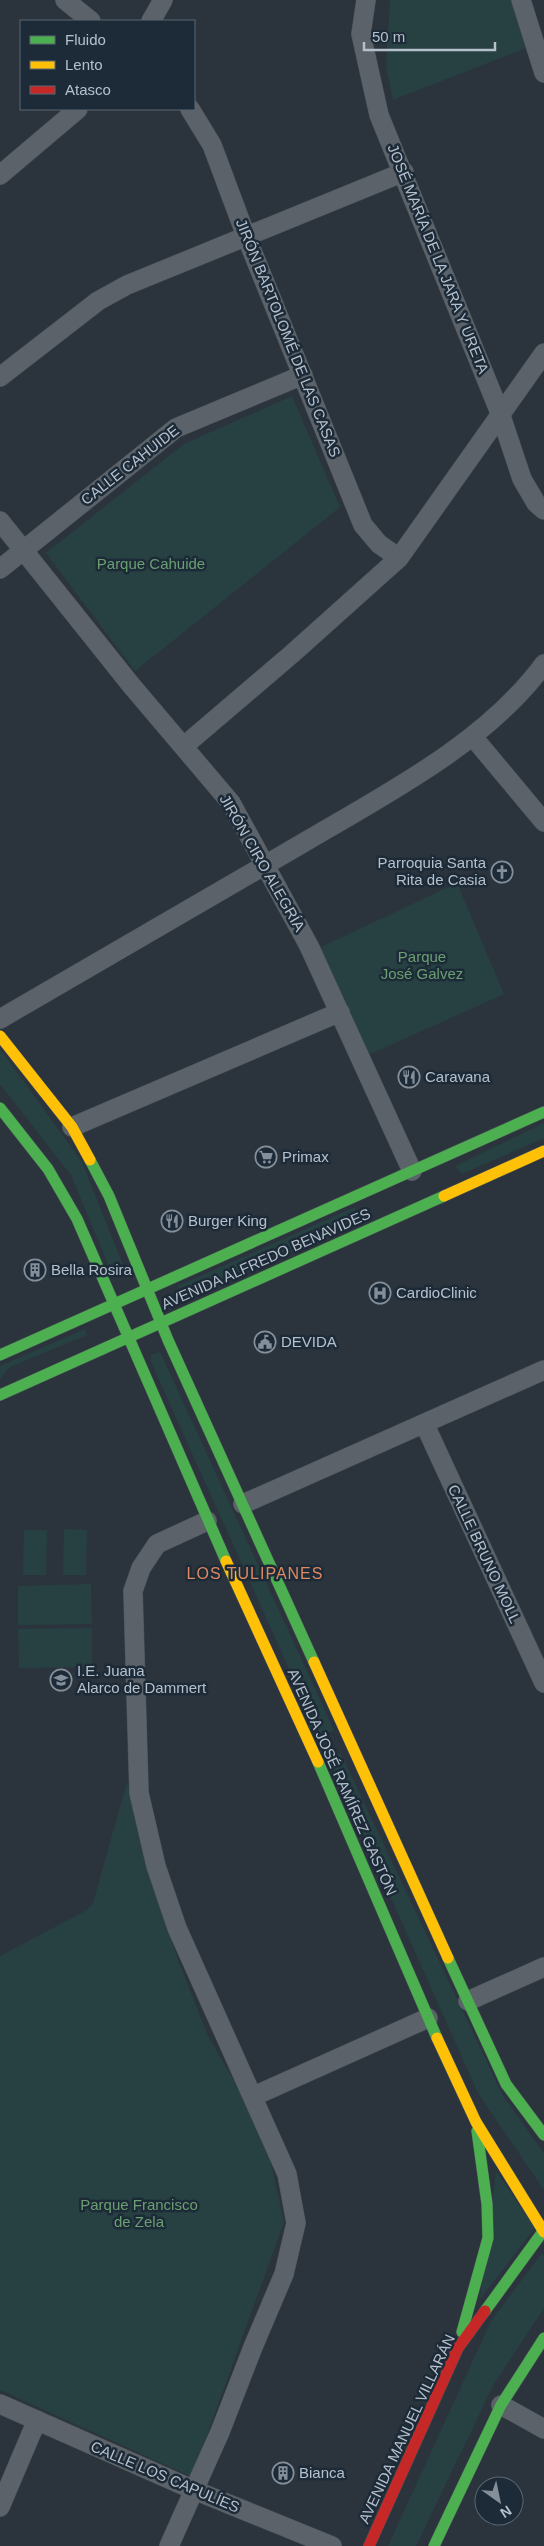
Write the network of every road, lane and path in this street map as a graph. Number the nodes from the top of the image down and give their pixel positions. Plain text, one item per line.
1 (64, 0) edge
2 (163, 0) edge
3 (366, 0) edge
4 (521, 0) edge
5 (90, 20) edge
6 (152, 20) edge
7 (544, 73) edge
8 (77, 110) edge
9 (191, 110) edge
10 (404, 172) junction
11 (0, 174) edge
12 (246, 236) junction
13 (544, 353) edge
14 (303, 375) junction
15 (0, 377) edge
16 (500, 413) junction
17 (544, 510) edge
18 (0, 521) edge
19 (23, 550) junction
20 (399, 558) junction
21 (0, 569) edge
22 (544, 664) edge
23 (473, 737) junction
24 (184, 746) junction
25 (544, 822) edge
26 (267, 865) junction
27 (340, 1012) junction
28 (0, 1019) edge
29 (0, 1036) edge
30 (0, 1108) edge
31 (544, 1112) edge
32 (72, 1127) junction
33 (544, 1151) edge
34 (412, 1171) junction
35 (147, 1288) junction
36 (113, 1304) junction
37 (161, 1322) junction
38 (126, 1338) junction
39 (0, 1355) edge
40 (544, 1370) edge
41 (0, 1395) edge
42 (425, 1425) junction
43 (243, 1504) junction
44 (207, 1521) junction
45 (544, 1683) edge
46 (544, 1967) edge
47 (468, 2001) junction
48 (428, 2018) junction
49 (506, 2084) junction
50 (254, 2096) junction
51 (544, 2117) edge
52 (476, 2122) junction
53 (544, 2135) edge
54 (544, 2231) edge
55 (544, 2338) edge
56 (458, 2348) junction
57 (0, 2404) edge
58 (501, 2406) junction
59 (37, 2420) junction
60 (544, 2428) edge
61 (194, 2490) junction
62 (0, 2507) edge
63 (169, 2546) edge
64 (332, 2546) edge
65 (369, 2546) edge
66 (434, 2546) edge

1 - 5 street
2 - 6 street
3 - 10 street, JOSÉ MARÍA DE LA JARA Y URETA
4 - 7 street
8 - 11 street
9 - 12 street, JIRÓN BARTOLOMÉ DE LAS CASAS
10 - 12 street
10 - 16 street, JOSÉ MARÍA DE LA JARA Y URETA
12 - 14 street, JIRÓN BARTOLOMÉ DE LAS CASAS
12 - 15 street
13 - 16 street
14 - 19 street, CALLE CAHUIDE
14 - 20 street, JIRÓN BARTOLOMÉ DE LAS CASAS
16 - 17 street, JOSÉ MARÍA DE LA JARA Y URETA
16 - 20 street
18 - 19 street, JIRÓN CIRO ALEGRÍA
19 - 21 street, CALLE CAHUIDE
19 - 24 street, JIRÓN CIRO ALEGRÍA
20 - 24 street
22 - 23 street
23 - 25 street
23 - 26 street
24 - 26 street, JIRÓN CIRO ALEGRÍA
26 - 27 street, JIRÓN CIRO ALEGRÍA
26 - 28 street
27 - 32 street
27 - 34 street, JIRÓN CIRO ALEGRÍA
29 - 32 main road, AVENIDA JOSÉ RAMÍREZ GASTÓN
30 - 36 main road, AVENIDA JOSÉ RAMÍREZ GASTÓN
31 - 34 main road, AVENIDA ALFREDO BENAVIDES
32 - 35 main road, AVENIDA JOSÉ RAMÍREZ GASTÓN
33 - 37 main road, AVENIDA ALFREDO BENAVIDES
34 - 35 main road, AVENIDA ALFREDO BENAVIDES
35 - 36 main road, AVENIDA ALFREDO BENAVIDES
35 - 37 main road, AVENIDA JOSÉ RAMÍREZ GASTÓN
36 - 38 main road, AVENIDA JOSÉ RAMÍREZ GASTÓN
36 - 39 main road, AVENIDA ALFREDO BENAVIDES
37 - 38 main road, AVENIDA ALFREDO BENAVIDES
37 - 43 main road, AVENIDA JOSÉ RAMÍREZ GASTÓN
38 - 41 main road, AVENIDA ALFREDO BENAVIDES
38 - 44 main road, AVENIDA JOSÉ RAMÍREZ GASTÓN
40 - 42 street
42 - 43 street
42 - 45 street, CALLE BRUNO MOLL
43 - 47 main road, AVENIDA JOSÉ RAMÍREZ GASTÓN
44 - 48 main road, AVENIDA JOSÉ RAMÍREZ GASTÓN
44 - 50 street
46 - 47 street
47 - 49 main road, AVENIDA JOSÉ RAMÍREZ GASTÓN
48 - 50 street
48 - 52 main road, AVENIDA JOSÉ RAMÍREZ GASTÓN
49 - 51 main road
49 - 53 main road, AVENIDA JOSÉ RAMÍREZ GASTÓN
50 - 61 street
52 - 54 main road, AVENIDA JOSÉ RAMÍREZ GASTÓN
52 - 56 main road
54 - 56 main road, AVENIDA MANUEL VILLARÁN
55 - 58 main road
56 - 65 main road, AVENIDA MANUEL VILLARÁN
57 - 59 street, CALLE LOS CAPULÍES
58 - 60 street
58 - 66 main road
59 - 61 street, CALLE LOS CAPULÍES
59 - 62 street
61 - 63 street
61 - 64 street, CALLE LOS CAPULÍES

